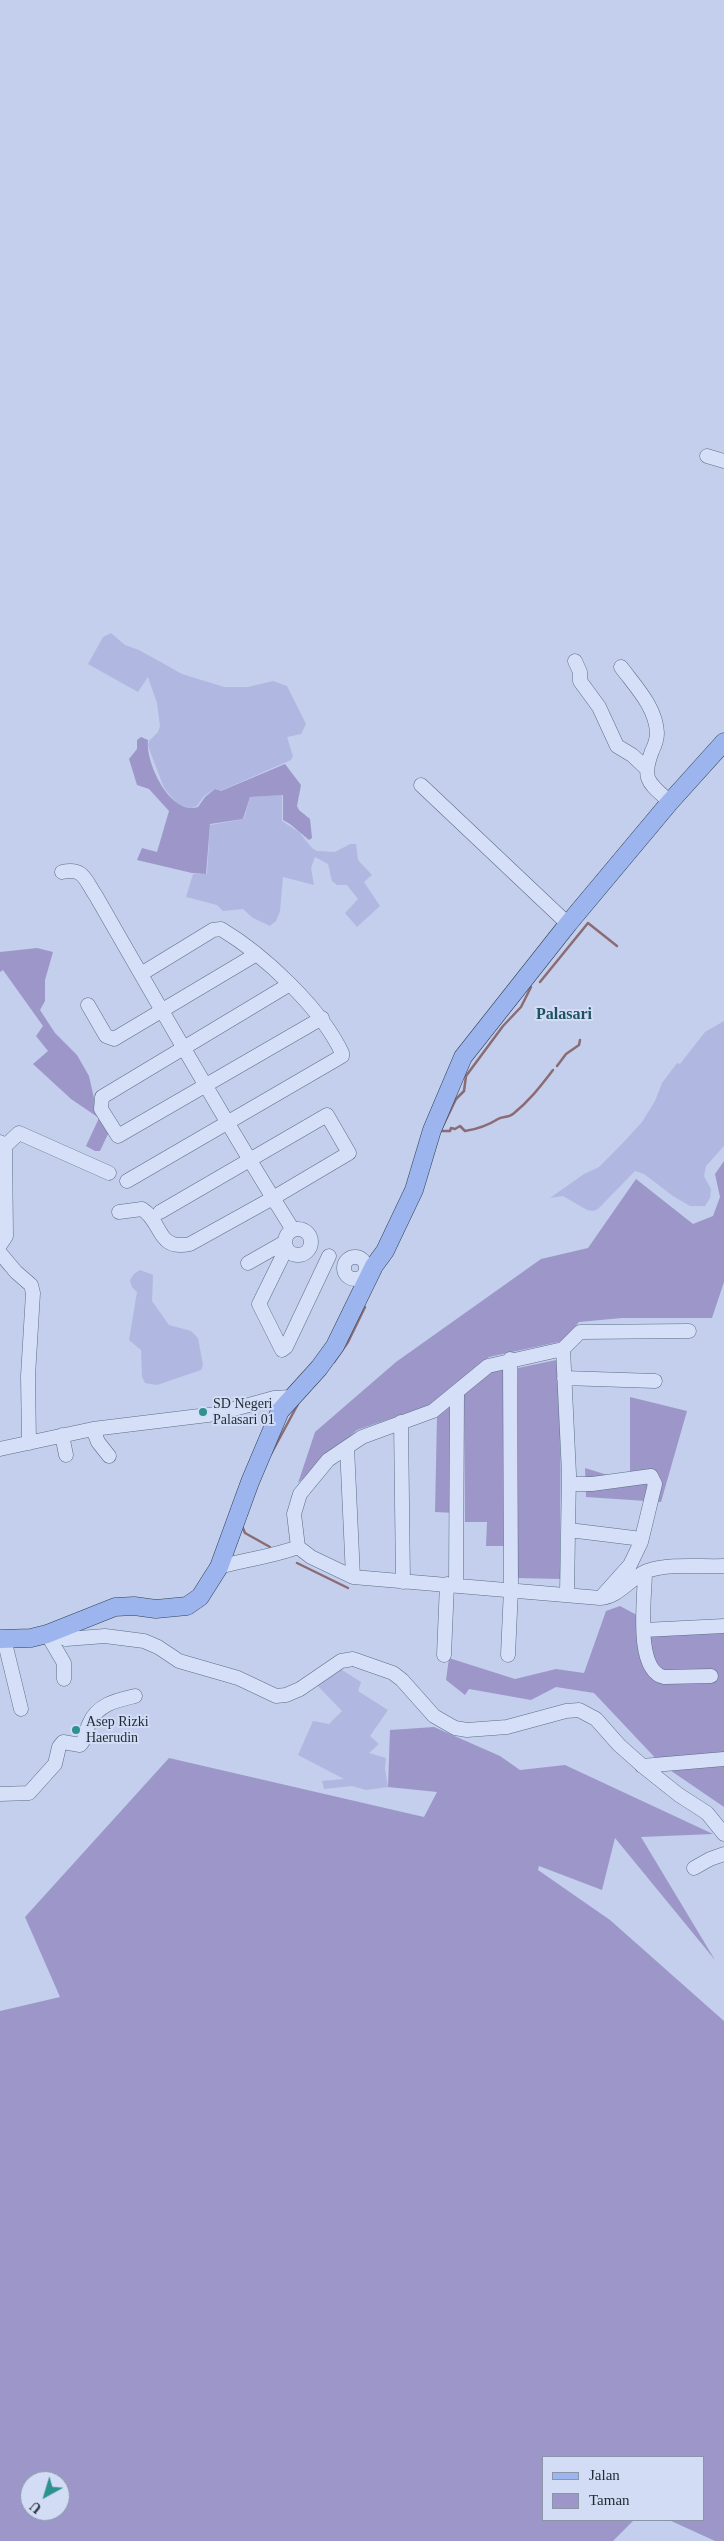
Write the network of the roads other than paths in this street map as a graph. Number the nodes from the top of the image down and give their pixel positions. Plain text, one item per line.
1 (707, 456) dead end
2 (724, 461) edge
3 (575, 661) dead end
4 (621, 667) dead end
5 (724, 742) edge
6 (646, 768) junction
7 (421, 785) dead end
8 (670, 802) junction
9 (62, 872) dead end
10 (568, 924) junction
11 (255, 955) junction
12 (141, 974) junction
13 (290, 984) junction
14 (88, 1006) dead end
15 (162, 1012) junction
16 (322, 1018) junction
17 (184, 1048) junction
18 (206, 1085) junction
19 (227, 1124) junction
20 (2, 1144) edge
21 (250, 1162) junction
22 (109, 1173) dead end
23 (127, 1181) dead end
24 (273, 1198) junction
25 (119, 1212) dead end
26 (160, 1212) dead end
27 (293, 1230) junction
28 (0, 1245) edge
29 (285, 1245) junction
30 (310, 1248) junction
31 (0, 1253) edge
32 (329, 1256) junction
33 (248, 1263) dead end
34 (367, 1275) junction
35 (689, 1331) dead end
36 (563, 1349) junction
37 (510, 1359) junction
38 (564, 1378) junction
39 (655, 1381) dead end
40 (457, 1393) junction
41 (291, 1397) junction
42 (401, 1422) junction
43 (94, 1429) junction
44 (62, 1435) junction
45 (30, 1443) junction
46 (347, 1446) junction
47 (0, 1449) edge
48 (66, 1455) dead end
49 (109, 1456) dead end
50 (570, 1484) junction
51 (569, 1530) junction
52 (634, 1538) dead end
53 (298, 1547) junction
54 (724, 1566) edge
55 (219, 1567) junction
56 (645, 1572) junction
57 (353, 1577) junction
58 (403, 1582) junction
59 (452, 1585) junction
60 (511, 1589) junction
61 (567, 1594) junction
62 (600, 1598) junction
63 (724, 1626) edge
64 (644, 1630) junction
65 (50, 1633) junction
66 (2, 1639) edge
67 (444, 1655) dead end
68 (508, 1655) dead end
69 (711, 1676) dead end
70 (64, 1679) dead end
71 (135, 1696) dead end
72 (21, 1708) dead end
73 (724, 1758) edge
74 (642, 1766) junction
75 (0, 1794) edge
76 (724, 1812) edge
77 (707, 1813) junction
78 (724, 1834) edge
79 (724, 1854) edge
80 (694, 1868) dead end

1 - 2 street
3 - 6 street
4 - 6 street
5 - 8 main road
6 - 8 street
7 - 10 street
8 - 10 main road
9 - 12 street
10 - 34 main road
11 - 12 street
11 - 13 street
11 - 15 street
12 - 15 street
13 - 16 street
13 - 17 street
14 - 15 street
15 - 17 street
16 - 18 street
16 - 19 street
17 - 18 street
17 - 18 street
18 - 19 street
19 - 21 street
19 - 23 street
20 - 22 street
20 - 28 street
21 - 24 street
21 - 24 street
21 - 26 street
24 - 25 street
24 - 27 street
27 - 29 street
27 - 30 street
29 - 30 street
29 - 32 street
29 - 33 street
30 - 32 street
31 - 45 street
32 - 34 street
34 - 41 main road
35 - 36 street
36 - 37 street
36 - 38 street
37 - 40 street
37 - 60 street
38 - 39 street
38 - 50 street
40 - 42 street
40 - 59 street
41 - 43 street
41 - 55 main road
42 - 46 street
42 - 58 street
43 - 44 street
43 - 49 street
44 - 45 street
44 - 48 street
45 - 47 street
46 - 53 street
46 - 57 street
50 - 51 street
50 - 62 street
51 - 52 street
51 - 61 street
53 - 55 street
53 - 57 street
54 - 56 street
55 - 65 main road
56 - 62 street
56 - 64 street
57 - 58 street
58 - 59 street
59 - 60 street
59 - 67 street
60 - 61 street
60 - 68 street
61 - 62 street
63 - 64 street
64 - 69 street
65 - 66 main road
65 - 70 street
65 - 74 street
66 - 72 street
71 - 75 street
73 - 74 street
74 - 77 street
76 - 77 street
77 - 78 street
79 - 80 street

